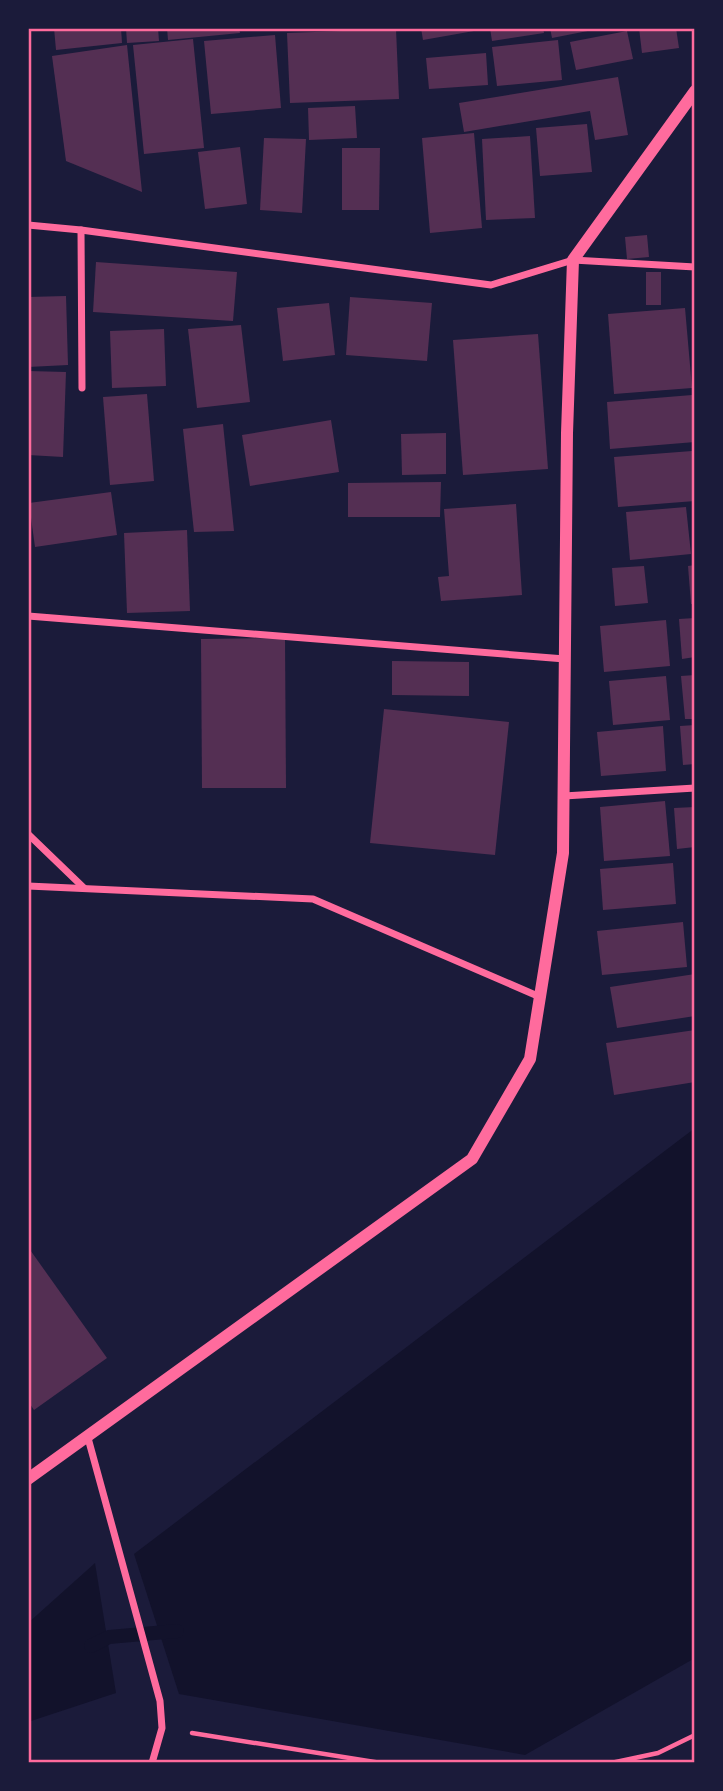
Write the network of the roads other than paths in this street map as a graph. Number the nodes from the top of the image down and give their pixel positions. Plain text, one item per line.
1 (695, 91) edge
2 (28, 225) edge
3 (81, 230) junction
4 (573, 260) junction
5 (695, 267) edge
6 (82, 388) dead end
7 (28, 616) edge
8 (565, 659) junction
9 (695, 788) edge
10 (564, 796) junction
11 (28, 834) edge
12 (28, 886) edge
13 (85, 888) junction
14 (540, 998) junction
15 (88, 1438) junction
16 (28, 1479) edge
17 (152, 1763) edge

1 - 4 street
2 - 3 street
3 - 4 street
3 - 6 street
4 - 5 street
4 - 8 street
7 - 8 street
8 - 10 street
9 - 10 street
10 - 14 street
11 - 13 street
12 - 13 street
13 - 14 street
14 - 15 street
15 - 16 street
15 - 17 street

